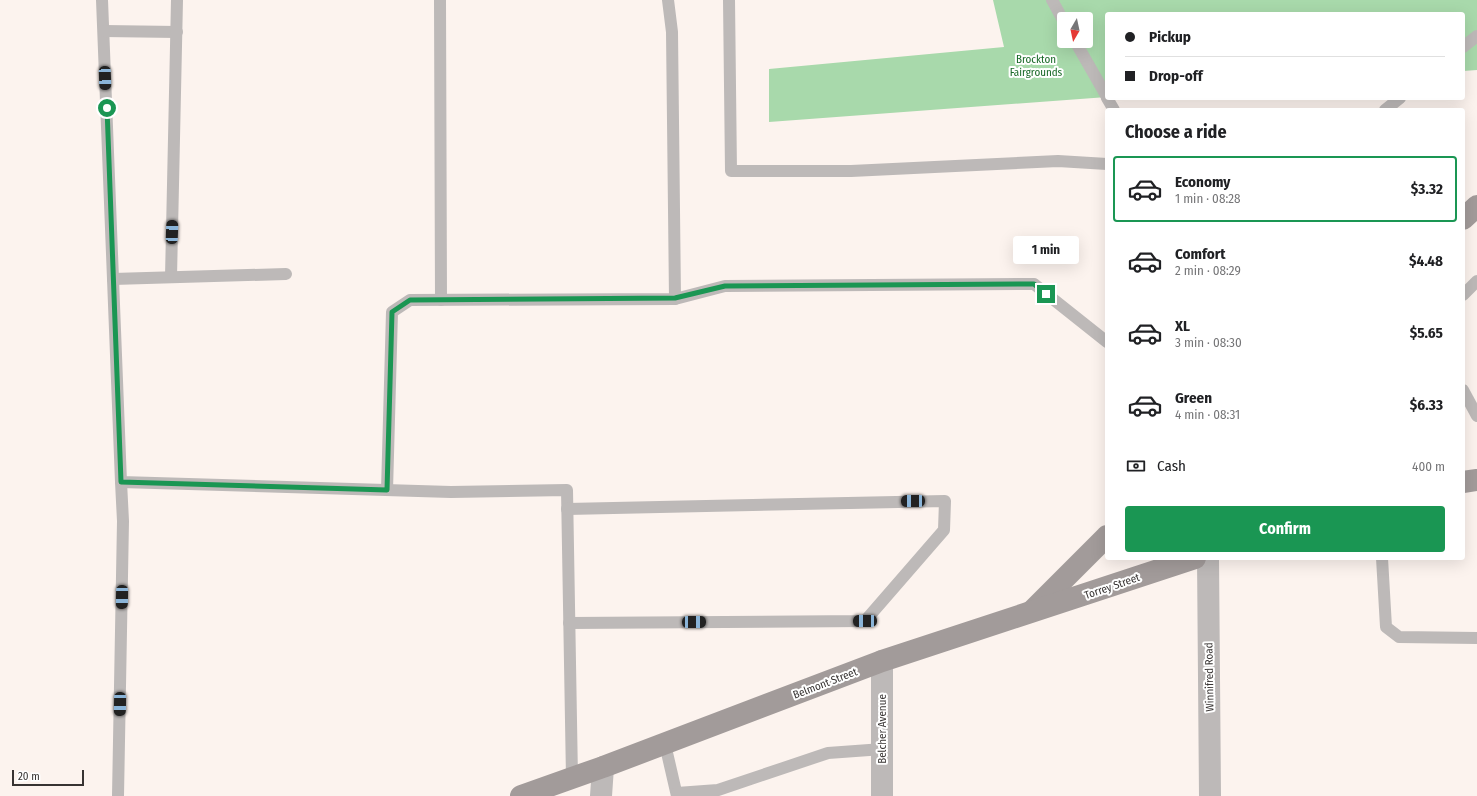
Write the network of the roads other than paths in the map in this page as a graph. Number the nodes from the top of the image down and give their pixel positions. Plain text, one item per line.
1 (102, 0) edge
2 (177, 0) edge
3 (440, 0) edge
4 (668, 0) edge
5 (729, 0) edge
6 (1052, 0) edge
7 (1059, 12) edge
8 (104, 31) junction
9 (177, 32) junction
10 (1477, 36) edge
11 (1465, 45) edge
12 (1079, 48) edge
13 (1105, 94) edge
14 (1398, 100) edge
15 (1388, 108) edge
16 (1105, 164) edge
17 (1477, 206) edge
18 (1465, 217) edge
19 (286, 274) dead end
20 (171, 277) junction
21 (113, 278) junction
22 (1477, 281) edge
23 (1465, 293) edge
24 (675, 298) junction
25 (441, 300) junction
26 (1105, 340) edge
27 (1465, 394) edge
28 (1477, 416) edge
29 (1477, 480) edge
30 (121, 482) junction
31 (1465, 482) edge
32 (387, 490) junction
33 (567, 509) junction
34 (1105, 538) edge
35 (1189, 560) edge
36 (1208, 560) edge
37 (1382, 560) edge
38 (1029, 613) junction
39 (569, 623) junction
40 (1477, 638) edge
41 (882, 661) junction
42 (665, 744) junction
43 (883, 749) junction
44 (603, 767) junction
45 (572, 778) junction
46 (677, 795) edge
47 (118, 796) edge
48 (520, 796) edge
49 (601, 796) edge
50 (882, 796) edge
51 (1210, 796) edge

1 - 8 lane
2 - 9 lane
3 - 25 lane
4 - 24 lane
5 - 16 lane
6 - 7 lane
8 - 9 lane
8 - 21 lane
9 - 20 lane
10 - 11 lane
12 - 13 lane
14 - 15 lane
17 - 18 main road
19 - 20 lane
20 - 21 lane
21 - 30 lane
22 - 23 lane
24 - 25 lane
24 - 26 lane
25 - 32 lane
27 - 28 lane
29 - 31 main road
30 - 32 lane
30 - 47 lane
32 - 33 lane
33 - 39 lane
33 - 39 lane
34 - 38 main road, Belmont Street
35 - 38 main road, Torrey Street
36 - 51 street, Winnifred Road
37 - 40 lane
38 - 41 main road, Belmont Street
39 - 45 lane
41 - 42 main road, Belmont Street
41 - 43 street, Belcher Avenue
42 - 44 main road, Belmont Street
42 - 46 lane
43 - 46 lane
43 - 50 street, Belcher Avenue
44 - 45 main road, Belmont Street
44 - 49 street
45 - 48 main road, Belmont Street

